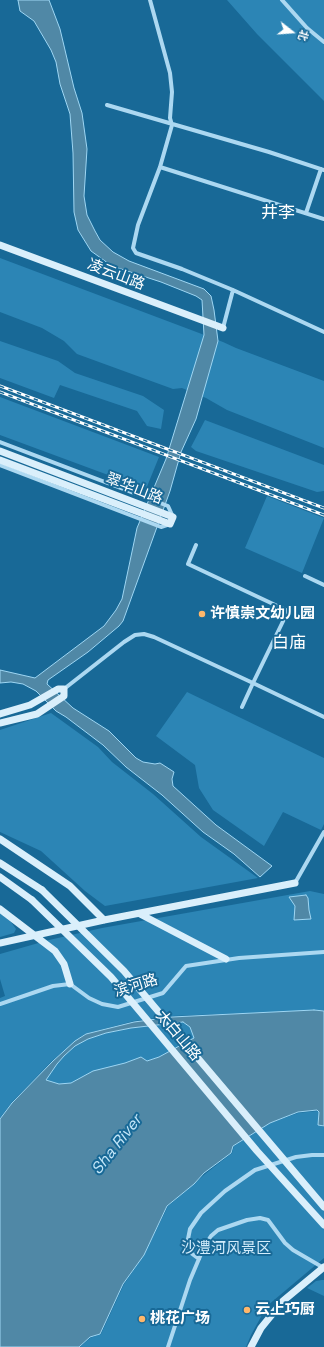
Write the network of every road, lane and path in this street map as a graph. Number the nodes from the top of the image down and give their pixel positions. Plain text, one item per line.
1 (150, 0) edge
2 (282, 0) edge
3 (324, 42) edge
4 (107, 105) dead end
5 (172, 125) junction
6 (160, 167) junction
7 (323, 170) edge
8 (306, 214) junction
9 (324, 219) edge
10 (0, 245) edge
11 (233, 290) junction
12 (222, 328) joint
13 (324, 332) edge
14 (0, 442) edge
15 (0, 451) edge
16 (0, 460) edge
17 (0, 466) edge
18 (133, 510) junction
19 (167, 521) junction
20 (196, 545) dead end
21 (305, 576) dead end
22 (324, 585) edge
23 (254, 683) junction
24 (62, 692) junction
25 (242, 707) dead end
26 (0, 714) edge
27 (324, 717) edge
28 (0, 723) edge
29 (324, 832) edge
30 (0, 839) edge
31 (0, 863) edge
32 (0, 877) edge
33 (295, 883) joint
34 (0, 909) edge
35 (140, 914) junction
36 (104, 920) junction
37 (35, 935) junction
38 (0, 943) edge
39 (324, 952) edge
40 (226, 959) junction
41 (70, 984) junction
42 (0, 1004) edge
43 (324, 1155) edge
44 (324, 1207) edge
45 (324, 1225) edge
46 (199, 1259) junction
47 (324, 1268) edge
48 (168, 1347) edge
49 (251, 1347) edge

1 - 5 street
2 - 3 street
4 - 5 street
5 - 6 street
5 - 7 street
6 - 8 street
6 - 11 street
7 - 8 street
8 - 9 street
10 - 12 main road, 凌云山路
11 - 12 street
11 - 13 street
14 - 19 street
15 - 18 main road, 翠华山路
16 - 18 main road, 翠华山路
17 - 18 street
18 - 19 main road, 翠华山路
18 - 19 street
20 - 23 street
21 - 22 street
23 - 24 street
23 - 25 street
23 - 27 street
24 - 26 main road
24 - 28 main road
29 - 33 street
30 - 36 main road
31 - 44 main road, 太白山路, bridge
32 - 45 main road, 太白山路, bridge
33 - 35 main road
34 - 37 main road
35 - 36 main road
35 - 40 main road
36 - 37 main road
37 - 38 main road
37 - 41 main road
39 - 40 street, 滨河路
40 - 41 street, 滨河路
41 - 42 street
43 - 46 street
46 - 47 street
46 - 48 street
47 - 49 main road

